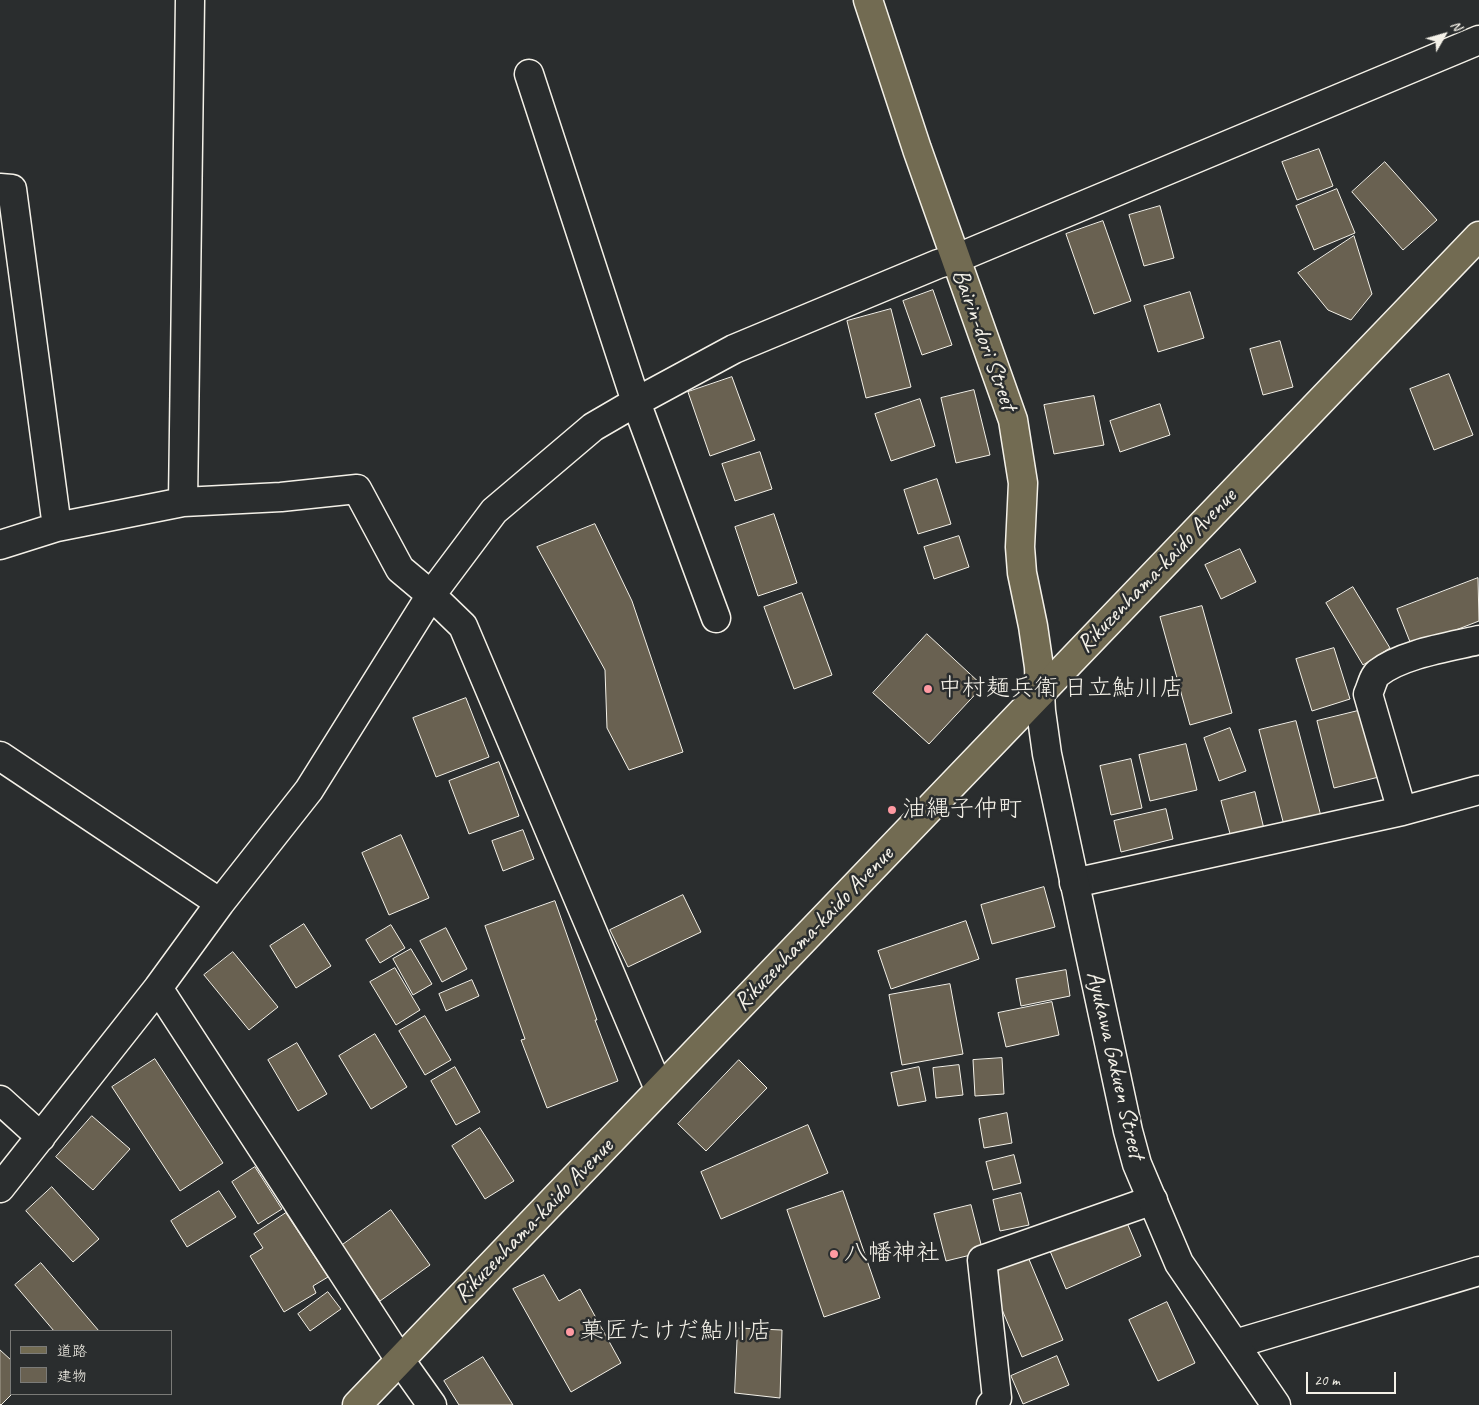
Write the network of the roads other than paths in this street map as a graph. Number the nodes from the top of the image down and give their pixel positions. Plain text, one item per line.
1 (190, 0) edge
2 (868, 0) edge
3 (1479, 40) edge
4 (529, 74) dead end
5 (0, 188) edge
6 (1479, 236) edge
7 (955, 259) junction
8 (636, 402) junction
9 (183, 502) junction
10 (58, 527) junction
11 (0, 545) edge
12 (431, 595) junction
13 (716, 618) dead end
14 (1479, 640) edge
15 (1040, 692) junction
16 (0, 756) edge
17 (1479, 790) edge
18 (1402, 811) junction
19 (1074, 883) junction
20 (220, 903) junction
21 (158, 988) junction
22 (659, 1090) junction
23 (0, 1100) edge
24 (42, 1137) junction
25 (0, 1188) edge
26 (1153, 1200) junction
27 (1479, 1271) edge
28 (1235, 1344) junction
29 (400, 1360) junction
30 (990, 1403) edge
31 (357, 1405) edge
32 (432, 1405) edge
33 (1276, 1405) edge

1 - 9 street
2 - 7 main road, Bairin-dori Street
3 - 7 street
4 - 8 street
5 - 10 street
6 - 15 main road, Rikuzenhama-kaido Avenue
7 - 8 street
7 - 15 main road, Bairin-dori Street
8 - 12 street
8 - 13 street
9 - 10 street
9 - 12 street
10 - 11 street
12 - 20 street
12 - 22 street
14 - 18 street
15 - 19 street, Ayukawa Gakuen Street
15 - 22 main road, Rikuzenhama-kaido Avenue
16 - 20 street
17 - 18 street
18 - 19 street
19 - 26 street, Ayukawa Gakuen Street
20 - 21 street
21 - 24 street
21 - 29 street
22 - 29 main road, Rikuzenhama-kaido Avenue
23 - 24 street
24 - 25 street
26 - 28 street, Ayukawa Gakuen Street
26 - 30 street
27 - 28 street
28 - 33 street, Ayukawa Gakuen Street
29 - 31 main road, Rikuzenhama-kaido Avenue
29 - 32 street

